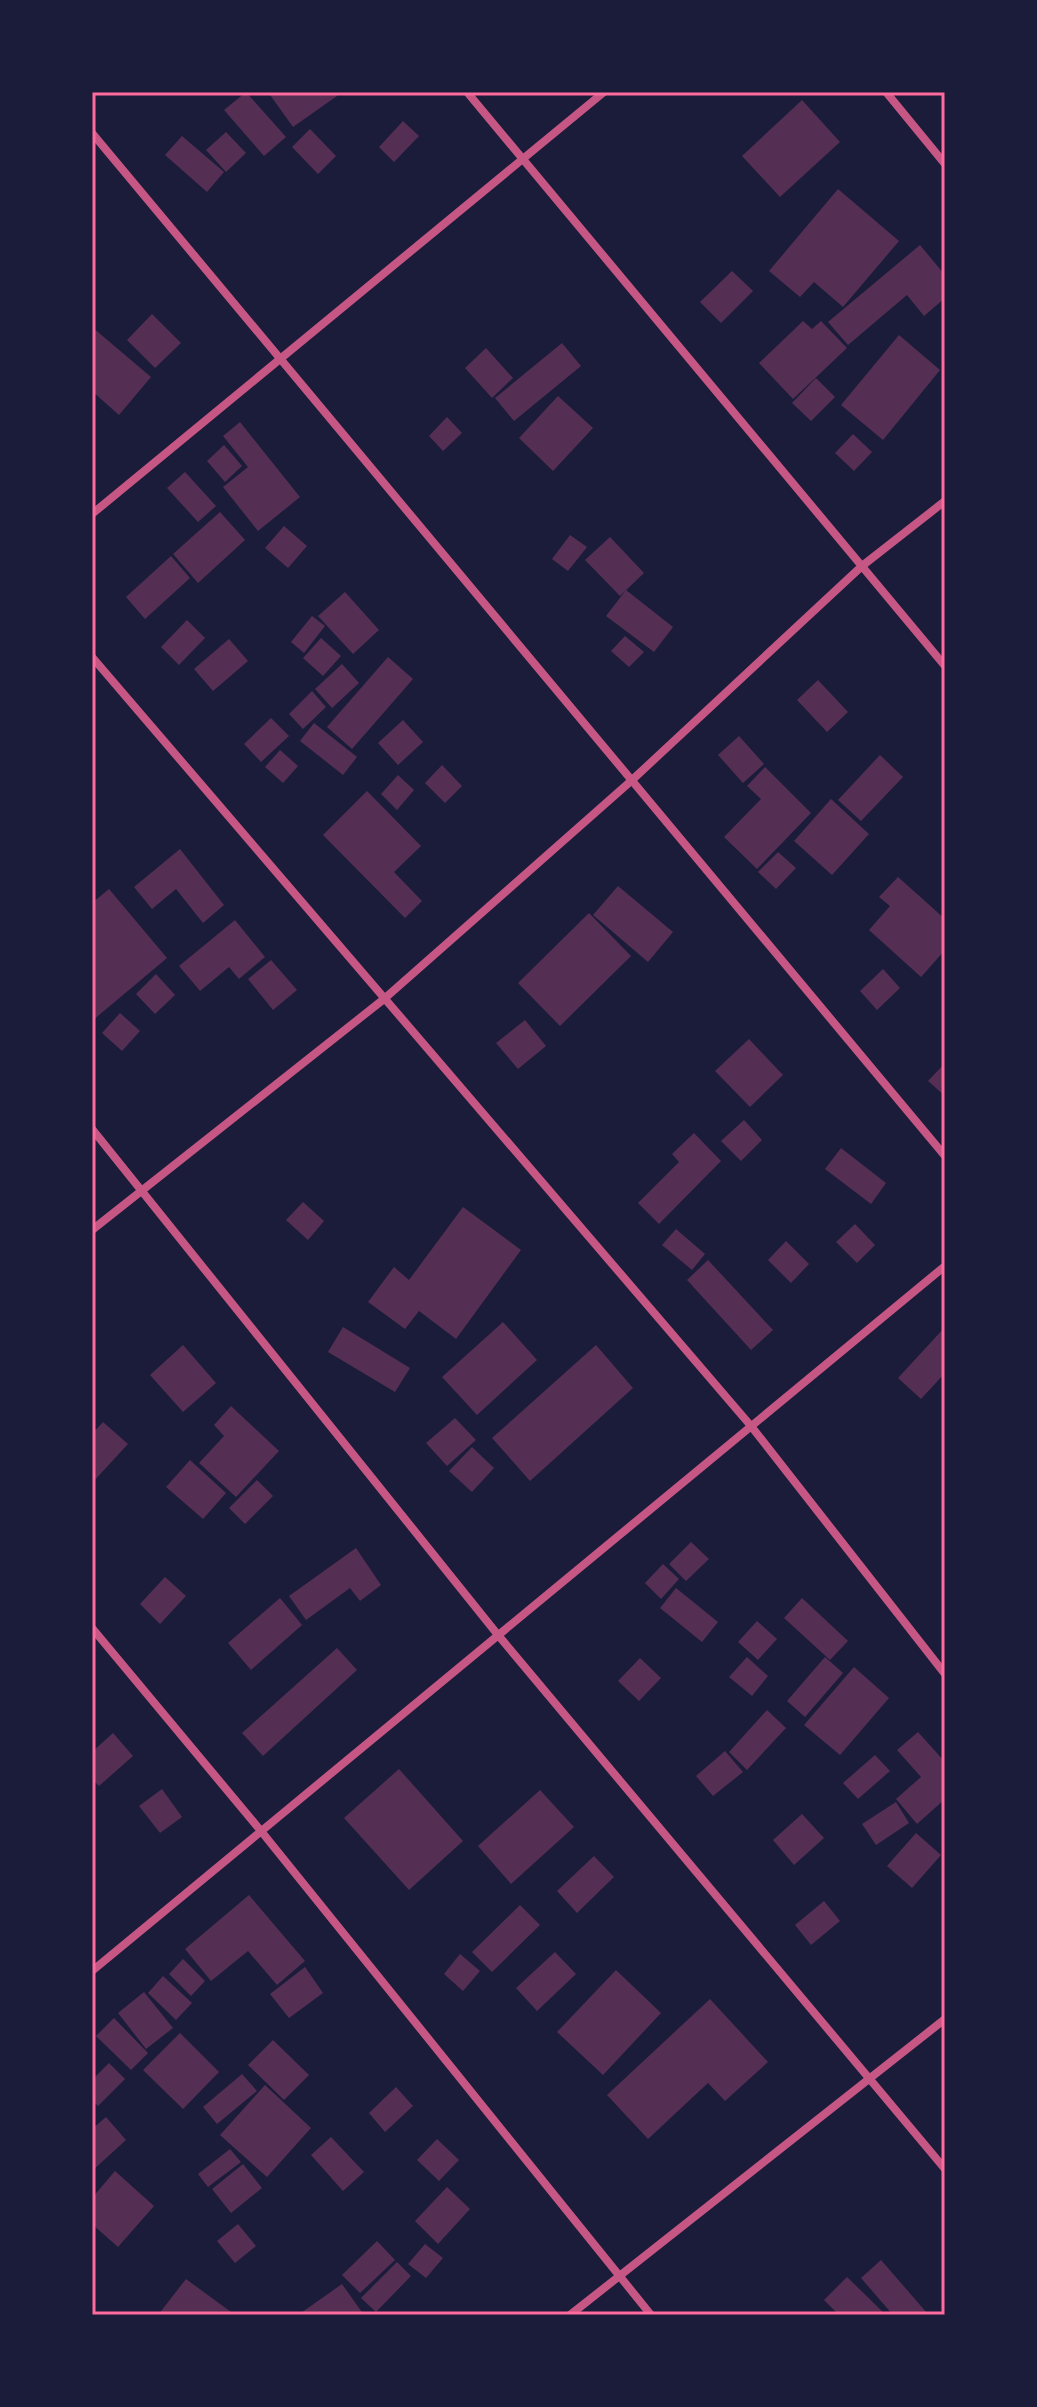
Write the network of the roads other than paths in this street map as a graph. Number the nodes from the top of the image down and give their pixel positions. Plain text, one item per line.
1 (467, 92) edge
2 (604, 92) edge
3 (886, 92) edge
4 (92, 133) edge
5 (522, 159) junction
6 (945, 164) edge
7 (279, 360) junction
8 (945, 501) edge
9 (92, 514) edge
10 (862, 566) junction
11 (92, 657) edge
12 (945, 666) edge
13 (631, 781) junction
14 (384, 999) junction
15 (92, 1129) edge
16 (945, 1156) edge
17 (142, 1189) junction
18 (92, 1230) edge
19 (945, 1266) edge
20 (751, 1426) junction
21 (92, 1628) edge
22 (498, 1635) junction
23 (945, 1674) edge
24 (261, 1831) junction
25 (92, 1971) edge
26 (945, 2019) edge
27 (871, 2079) junction
28 (945, 2169) edge
29 (618, 2275) junction
30 (570, 2315) edge
31 (651, 2315) edge

1 - 5 street
2 - 5 street
3 - 6 street
4 - 7 street
5 - 7 street
5 - 10 street
7 - 9 street
7 - 13 street
8 - 10 street
10 - 12 street
10 - 13 street
11 - 14 street
13 - 14 street
13 - 16 street
14 - 17 street
14 - 20 street
15 - 17 street
17 - 18 street
17 - 22 street
19 - 20 street
20 - 22 street
20 - 23 street
21 - 24 street
22 - 24 street
22 - 27 street
24 - 25 street
24 - 29 street
26 - 27 street
27 - 28 street
27 - 29 street
29 - 30 street
29 - 31 street

